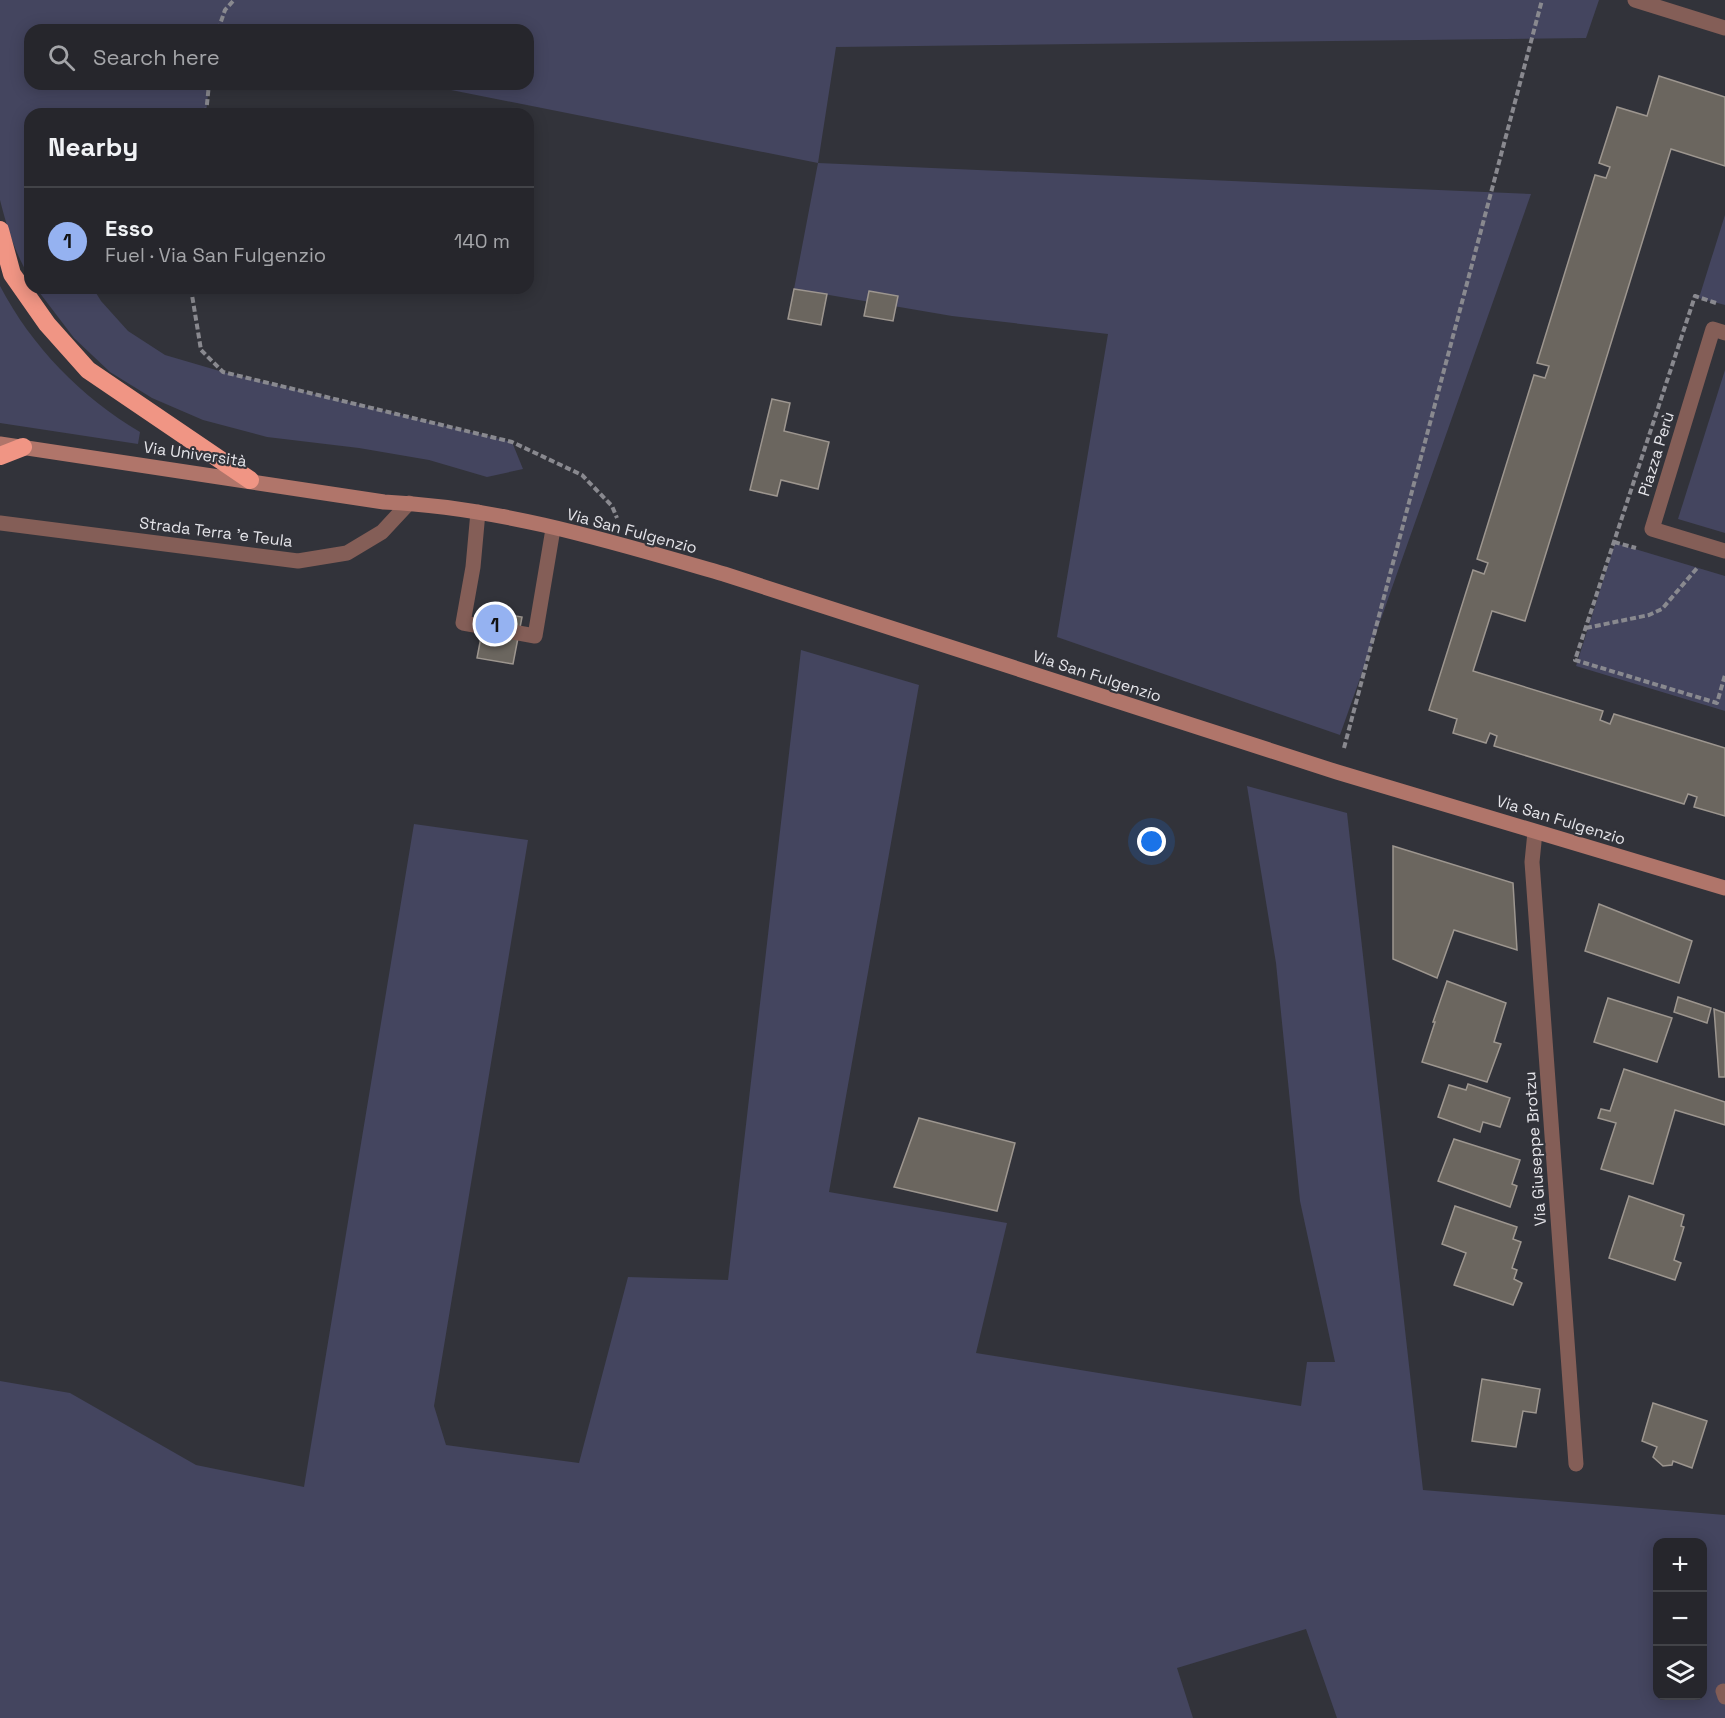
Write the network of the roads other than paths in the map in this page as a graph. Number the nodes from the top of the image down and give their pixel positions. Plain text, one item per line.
1 (1635, 0) edge
2 (1725, 28) edge
3 (0, 230) edge
4 (24, 291) edge
5 (26, 294) edge
6 (1725, 333) edge
7 (0, 444) edge
8 (23, 447) junction
9 (0, 456) edge
10 (250, 480) junction
11 (409, 503) junction
12 (478, 512) junction
13 (0, 523) edge
14 (553, 529) junction
15 (1725, 551) edge
16 (1534, 832) junction
17 (1725, 888) edge
18 (1576, 1464) dead end

1 - 2 street
3 - 4 highway
5 - 10 highway
6 - 15 street, Piazza Perù
7 - 8 street, Via Università
8 - 9 highway
8 - 10 street, Via Università
10 - 11 street, Via Università
11 - 12 street, Via San Fulgenzio
11 - 13 street, Strada Terra 'e Teula
12 - 14 street, Via San Fulgenzio
12 - 14 street
14 - 16 street, Via San Fulgenzio
16 - 17 street, Via San Fulgenzio
16 - 18 street, Via Giuseppe Brotzu

